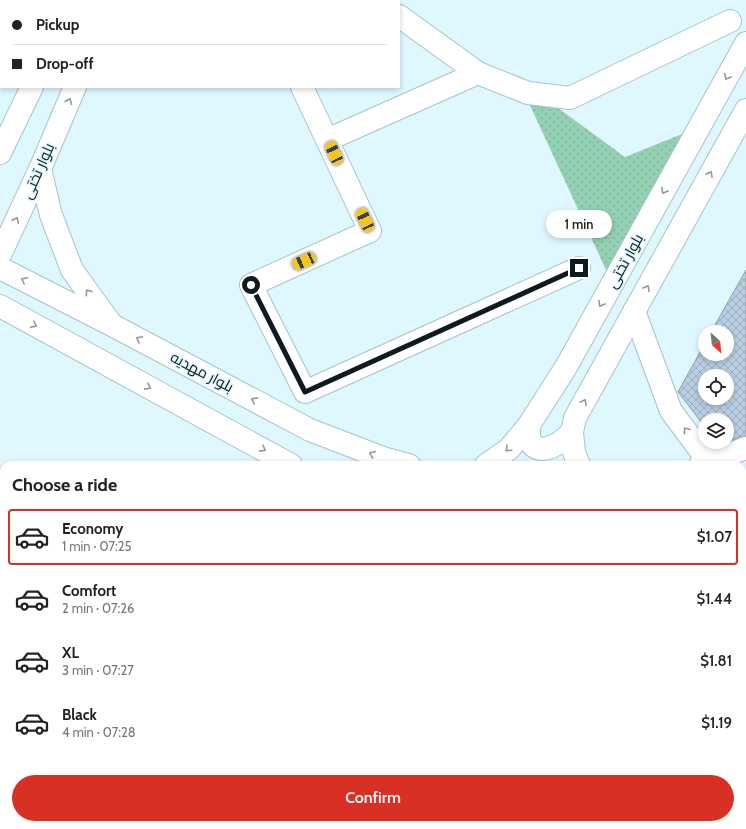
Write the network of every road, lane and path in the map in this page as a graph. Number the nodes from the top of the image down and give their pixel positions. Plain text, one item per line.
1 (400, 17) edge
2 (730, 21) dead end
3 (746, 43) edge
4 (478, 73) junction
5 (32, 88) edge
6 (75, 88) edge
7 (302, 88) edge
8 (746, 110) edge
9 (327, 140) junction
10 (0, 153) edge
11 (40, 169) junction
12 (0, 255) edge
13 (0, 268) edge
14 (579, 268) dead end
15 (0, 306) edge
16 (634, 311) junction
17 (110, 324) junction
18 (529, 425) junction
19 (572, 432) junction
20 (746, 448) edge
21 (284, 461) edge
22 (395, 461) edge
23 (492, 461) edge
24 (577, 461) edge
25 (703, 461) edge
26 (710, 461) edge

1 - 4 street
2 - 4 street
3 -> 18 street, بلوار تختی
4 - 9 street
5 - 10 street
11 -> 6 street, بلوار تختی
7 - 9 street
16 -> 8 street
9 - 14 street
12 -> 11 street, بلوار تختی
17 -> 11 street
17 -> 13 street, بلوار مهدیه
15 -> 21 street
19 -> 16 street
25 -> 16 street
22 -> 17 street, بلوار مهدیه
18 - 19 street
18 -> 23 street, بلوار تختی
19 - 24 street
20 - 26 street

